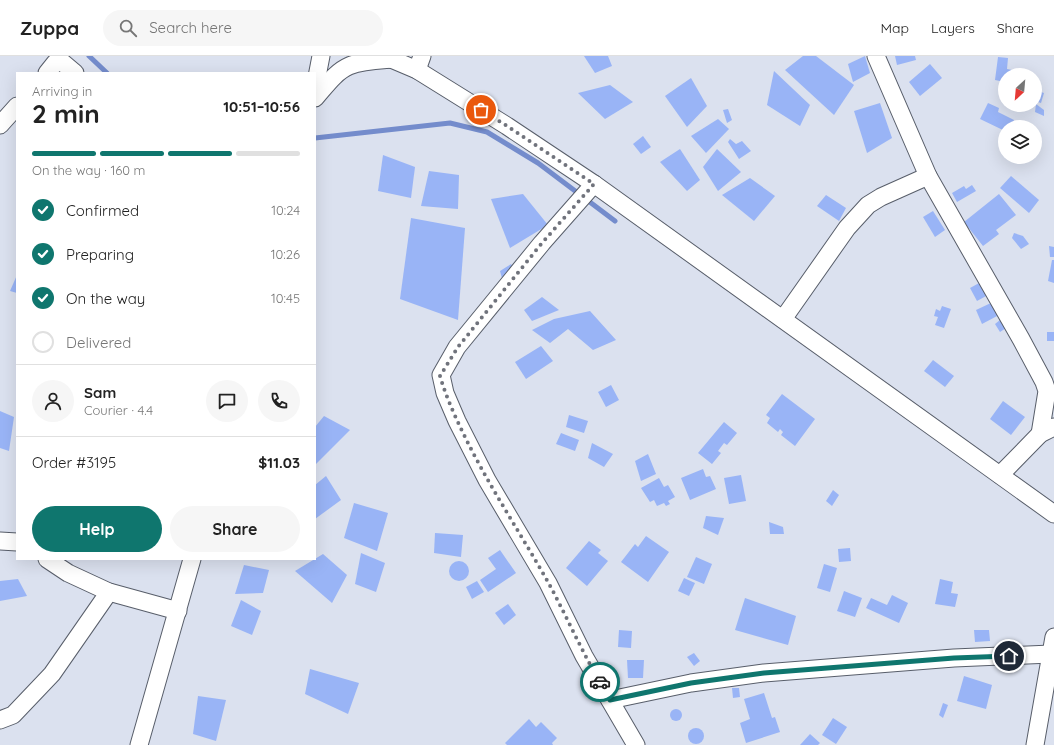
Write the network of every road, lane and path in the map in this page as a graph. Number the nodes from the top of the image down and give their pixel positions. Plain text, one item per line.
1 (320, 56) edge
2 (876, 56) edge
3 (389, 57) edge
4 (419, 63) edge
5 (48, 72) edge
6 (74, 72) edge
7 (316, 81) edge
8 (316, 97) edge
9 (16, 107) edge
10 (0, 125) edge
11 (928, 176) junction
12 (594, 184) junction
13 (783, 319) junction
14 (1050, 395) edge
15 (1047, 431) edge
16 (1000, 475) junction
17 (1054, 514) edge
18 (0, 542) edge
19 (16, 542) edge
20 (48, 560) edge
21 (192, 560) edge
22 (109, 592) junction
23 (178, 611) junction
24 (1054, 637) edge
25 (1051, 654) junction
26 (610, 700) junction
27 (0, 720) edge
28 (139, 745) edge
29 (636, 745) edge
30 (1035, 745) edge

1 - 7 street
2 - 11 street
3 - 4 street
3 - 8 street
4 - 12 street
5 - 6 street
9 - 10 street
11 - 13 street
11 - 14 street
12 - 13 street
12 - 26 street
13 - 16 street
14 - 15 street
15 - 16 street
16 - 17 street
18 - 19 street
20 - 22 street
21 - 23 street
22 - 23 street
22 - 27 street
23 - 28 street
24 - 25 street
25 - 26 street
25 - 30 street
26 - 29 street

